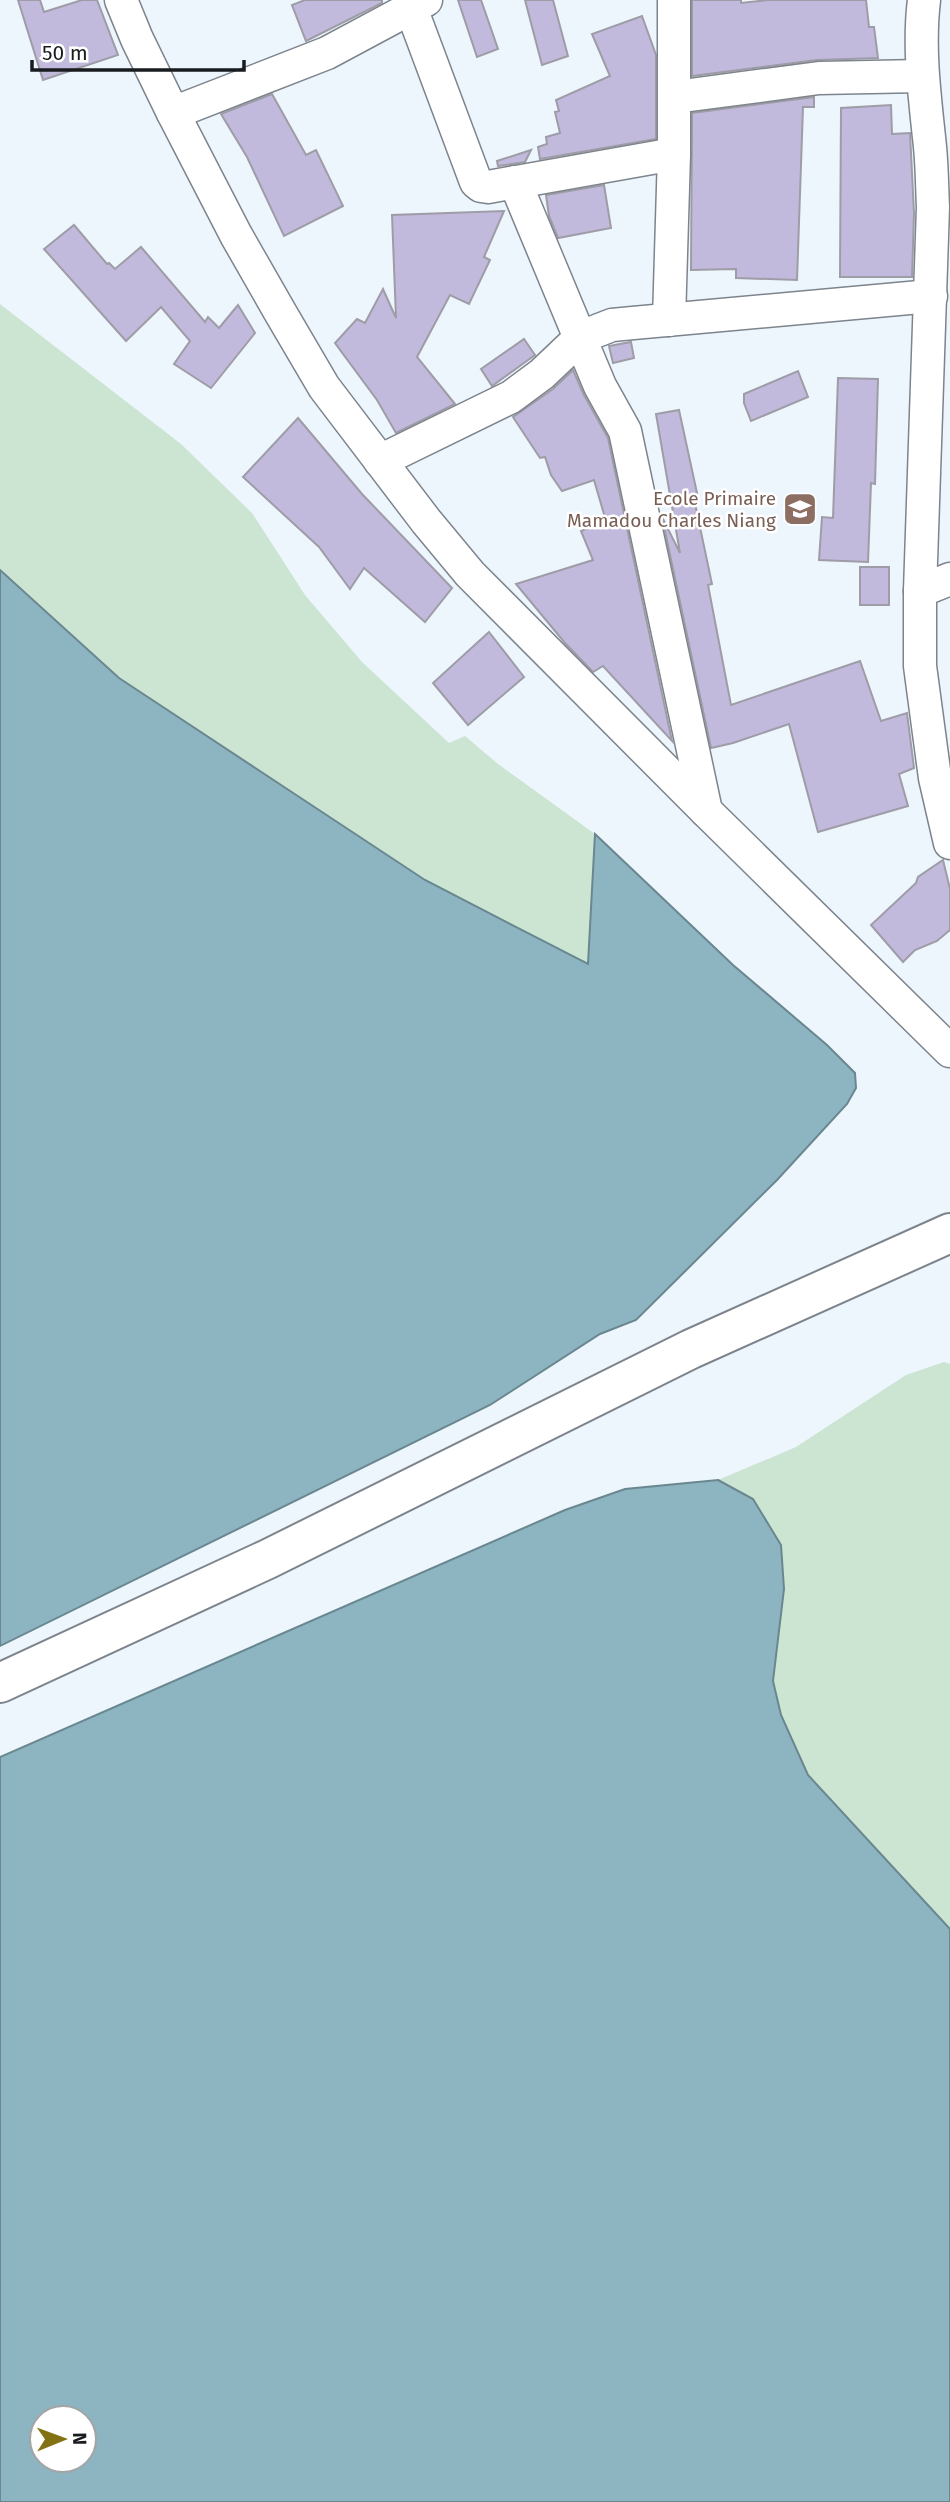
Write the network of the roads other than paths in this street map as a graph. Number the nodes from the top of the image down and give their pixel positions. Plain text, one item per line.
1 (121, 0) edge
2 (674, 0) edge
3 (415, 3) edge
4 (932, 13) edge
5 (922, 76) junction
6 (675, 97) junction
7 (173, 113) junction
8 (674, 154) junction
9 (515, 182) junction
10 (931, 296) junction
11 (669, 320) junction
12 (581, 337) junction
13 (380, 461) junction
14 (950, 579) edge
15 (920, 591) junction
16 (706, 811) junction
17 (950, 843) edge
18 (950, 1051) edge
19 (950, 1233) edge
20 (0, 1683) edge

1 - 7 street
2 - 6 street
3 - 7 street
3 - 9 street
4 - 5 street
5 - 6 street
5 - 10 street
6 - 8 street
7 - 13 street
8 - 9 street
8 - 11 street
9 - 12 street
10 - 11 street
10 - 15 street
11 - 12 street
12 - 13 street
12 - 16 street
13 - 16 street
14 - 15 street
15 - 17 street
16 - 18 street
19 - 20 highway

